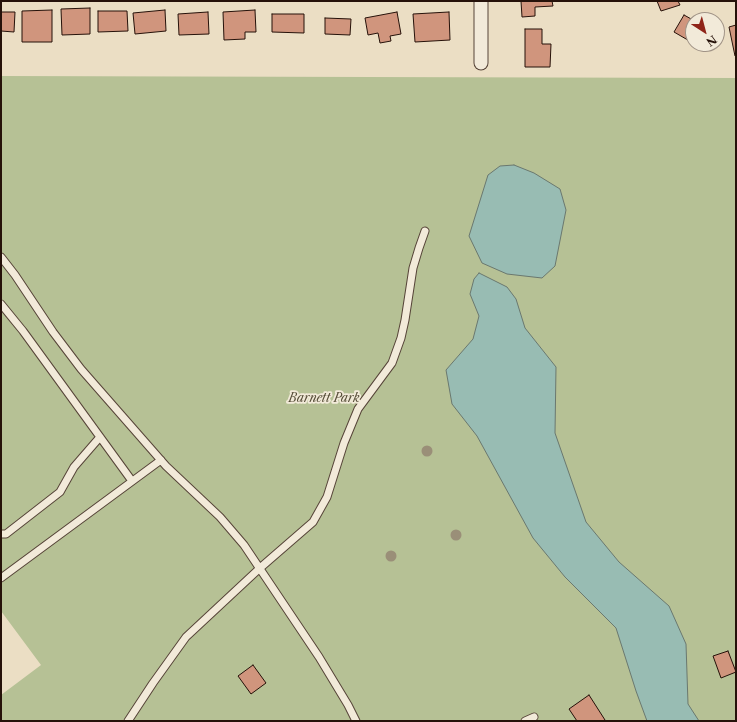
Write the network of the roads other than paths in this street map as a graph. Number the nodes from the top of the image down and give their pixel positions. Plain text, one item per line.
1 (481, 1) edge
2 (481, 63) dead end
3 (425, 231) dead end
4 (1, 257) edge
5 (1, 304) edge
6 (100, 437) junction
7 (161, 460) junction
8 (132, 481) junction
9 (1, 534) edge
10 (260, 568) junction
11 (1, 578) edge
12 (534, 717) dead end
13 (128, 721) edge
14 (356, 721) edge
15 (525, 721) edge

1 - 2 street
3 - 10 lane
4 - 7 lane
5 - 6 lane
6 - 8 lane
6 - 9 lane
7 - 8 lane
7 - 10 lane
8 - 11 lane
10 - 13 lane
10 - 14 lane
12 - 15 lane

